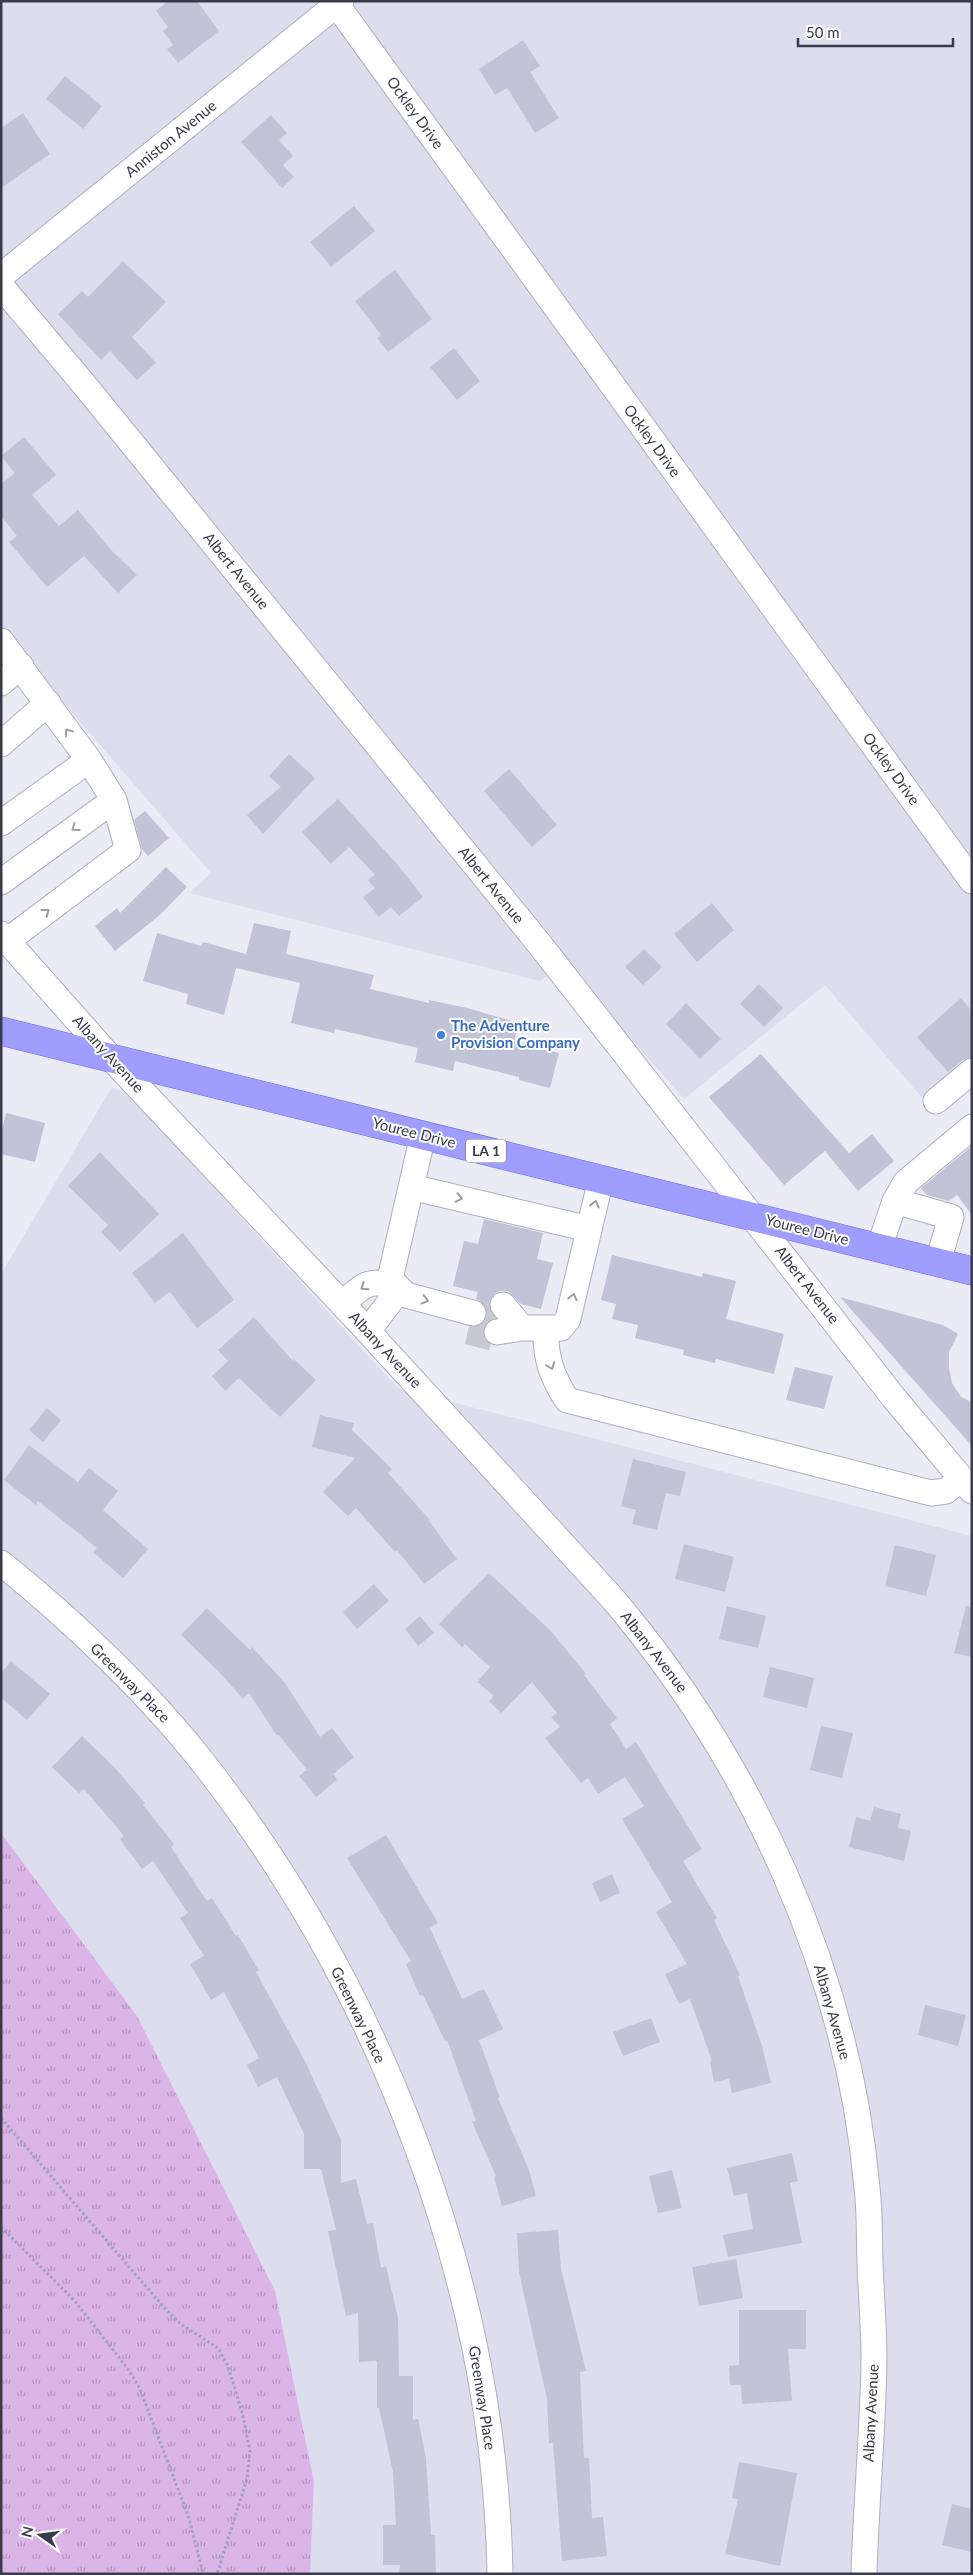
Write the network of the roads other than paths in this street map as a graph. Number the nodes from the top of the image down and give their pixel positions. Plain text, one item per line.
1 (337, 2) edge
2 (1, 276) edge
3 (1, 286) edge
4 (1, 641) edge
5 (21, 666) junction
6 (1, 683) edge
7 (48, 703) junction
8 (1, 744) edge
9 (89, 760) junction
10 (114, 800) junction
11 (1, 823) edge
12 (972, 881) edge
13 (1, 882) edge
14 (4, 938) edge
15 (1, 1031) edge
16 (110, 1057) junction
17 (972, 1071) edge
18 (936, 1101) dead end
19 (972, 1126) edge
20 (423, 1135) junction
21 (601, 1179) junction
22 (411, 1187) junction
23 (895, 1201) junction
24 (754, 1217) junction
25 (589, 1229) junction
26 (879, 1248) junction
27 (938, 1262) junction
28 (972, 1271) edge
29 (390, 1282) junction
30 (342, 1304) junction
31 (470, 1316) tunnel mouth
32 (368, 1332) junction
33 (966, 1485) edge
34 (1, 1563) edge
35 (500, 2574) edge
36 (864, 2574) edge

1 - 2 street, Anniston Avenue
1 - 12 street, Ockley Drive
3 - 24 street, Albert Avenue
4 - 5 street
5 - 6 street
5 - 7 street
7 - 8 street
9 -> 7 street
9 - 10 street
9 - 11 street
10 -> 13 street
14 -> 10 street
14 - 16 street, Albany Avenue
15 - 16 main road, Youree Drive / LA 1
16 - 20 main road, Youree Drive / LA 1
16 - 30 street, Albany Avenue
17 - 18 street
19 - 23 street
20 - 21 main road, Youree Drive / LA 1
20 - 22 street
21 - 24 main road, Youree Drive / LA 1
25 -> 21 street
22 -> 25 street
22 - 29 street
23 - 26 street
23 - 27 street
24 - 26 main road, Youree Drive / LA 1
24 - 33 street, Albert Avenue
25 - 33 street
26 - 27 main road, Youree Drive / LA 1
27 - 28 main road, Youree Drive / LA 1
29 -> 30 street
29 -> 31 street
29 - 32 street
30 - 32 street, Albany Avenue
32 - 36 street, Albany Avenue
34 - 35 street, Greenway Place

